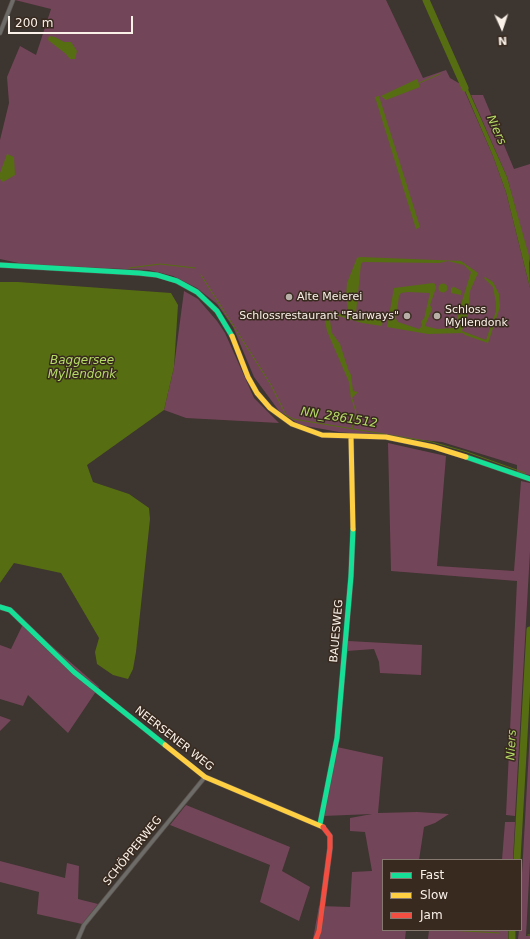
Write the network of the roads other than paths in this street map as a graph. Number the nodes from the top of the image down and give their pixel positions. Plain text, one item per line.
1 (12, 0) edge
2 (0, 33) edge
3 (0, 265) edge
4 (351, 437) junction
5 (530, 479) edge
6 (0, 607) edge
7 (205, 777) junction
8 (320, 824) junction
9 (78, 939) edge
10 (316, 939) edge

1 - 2 street
3 - 4 street
4 - 5 street
4 - 8 street, BAUESWEG
6 - 7 street, NEERSENER WEG
7 - 8 street, NEERSENER WEG
7 - 9 street, SCHÖPPERWEG
8 - 10 street

